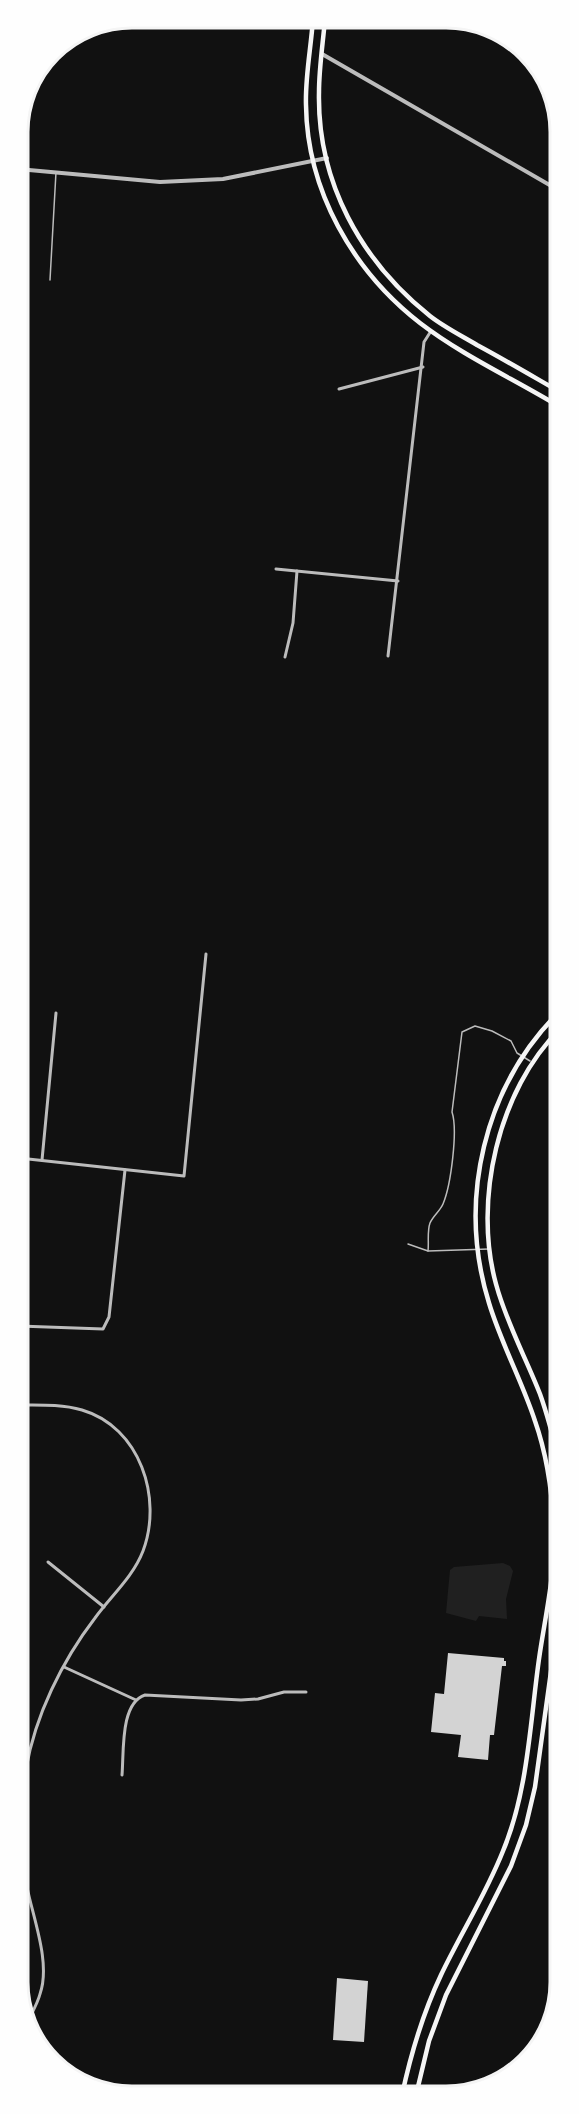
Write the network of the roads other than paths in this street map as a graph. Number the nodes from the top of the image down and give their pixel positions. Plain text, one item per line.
1 (313, 28) edge
2 (324, 28) edge
3 (322, 54) junction
4 (327, 158) junction
5 (314, 161) junction
6 (29, 170) edge
7 (56, 172) junction
8 (550, 185) edge
9 (50, 280) dead end
10 (431, 331) junction
11 (423, 367) junction
12 (550, 386) edge
13 (339, 389) dead end
14 (550, 401) edge
15 (276, 569) dead end
16 (297, 571) junction
17 (398, 581) junction
18 (388, 656) dead end
19 (285, 657) dead end
20 (206, 954) dead end
21 (56, 1013) dead end
22 (550, 1022) edge
23 (550, 1042) edge
24 (520, 1055) junction
25 (533, 1063) junction
26 (28, 1159) edge
27 (42, 1160) junction
28 (125, 1170) junction
29 (408, 1244) dead end
30 (490, 1249) junction
31 (477, 1250) junction
32 (428, 1251) junction
33 (28, 1326) edge
34 (28, 1405) edge
35 (550, 1424) edge
36 (550, 1491) edge
37 (48, 1562) dead end
38 (550, 1581) edge
39 (104, 1607) junction
40 (64, 1667) junction
41 (550, 1680) edge
42 (306, 1692) dead end
43 (136, 1700) junction
44 (28, 1762) edge
45 (122, 1775) dead end
46 (28, 1890) edge
47 (451, 1955) junction
48 (463, 1961) junction
49 (33, 2011) edge
50 (404, 2086) edge
51 (418, 2086) edge

1 - 5 main road
2 - 3 main road
3 - 4 main road
3 - 8 street
4 - 5 street
4 - 12 main road
5 - 7 street
5 - 10 main road
6 - 7 street
7 - 9 lane
10 - 11 street
10 - 14 main road
11 - 13 street
11 - 17 street
15 - 16 street
16 - 17 street
16 - 19 street
17 - 18 street
20 - 28 street
21 - 27 street
22 - 24 main road
23 - 25 main road
24 - 25 lane
24 - 31 main road
24 - 32 lane
25 - 30 main road
26 - 27 street
27 - 28 street
28 - 33 street
29 - 32 lane
30 - 31 lane
30 - 35 main road
31 - 32 lane
31 - 36 main road
34 - 39 street
37 - 39 street
38 - 47 main road
39 - 40 street
40 - 43 street
40 - 44 street
41 - 48 main road
42 - 43 street
43 - 45 street
46 - 49 street
47 - 48 main road
47 - 50 main road
48 - 51 main road

